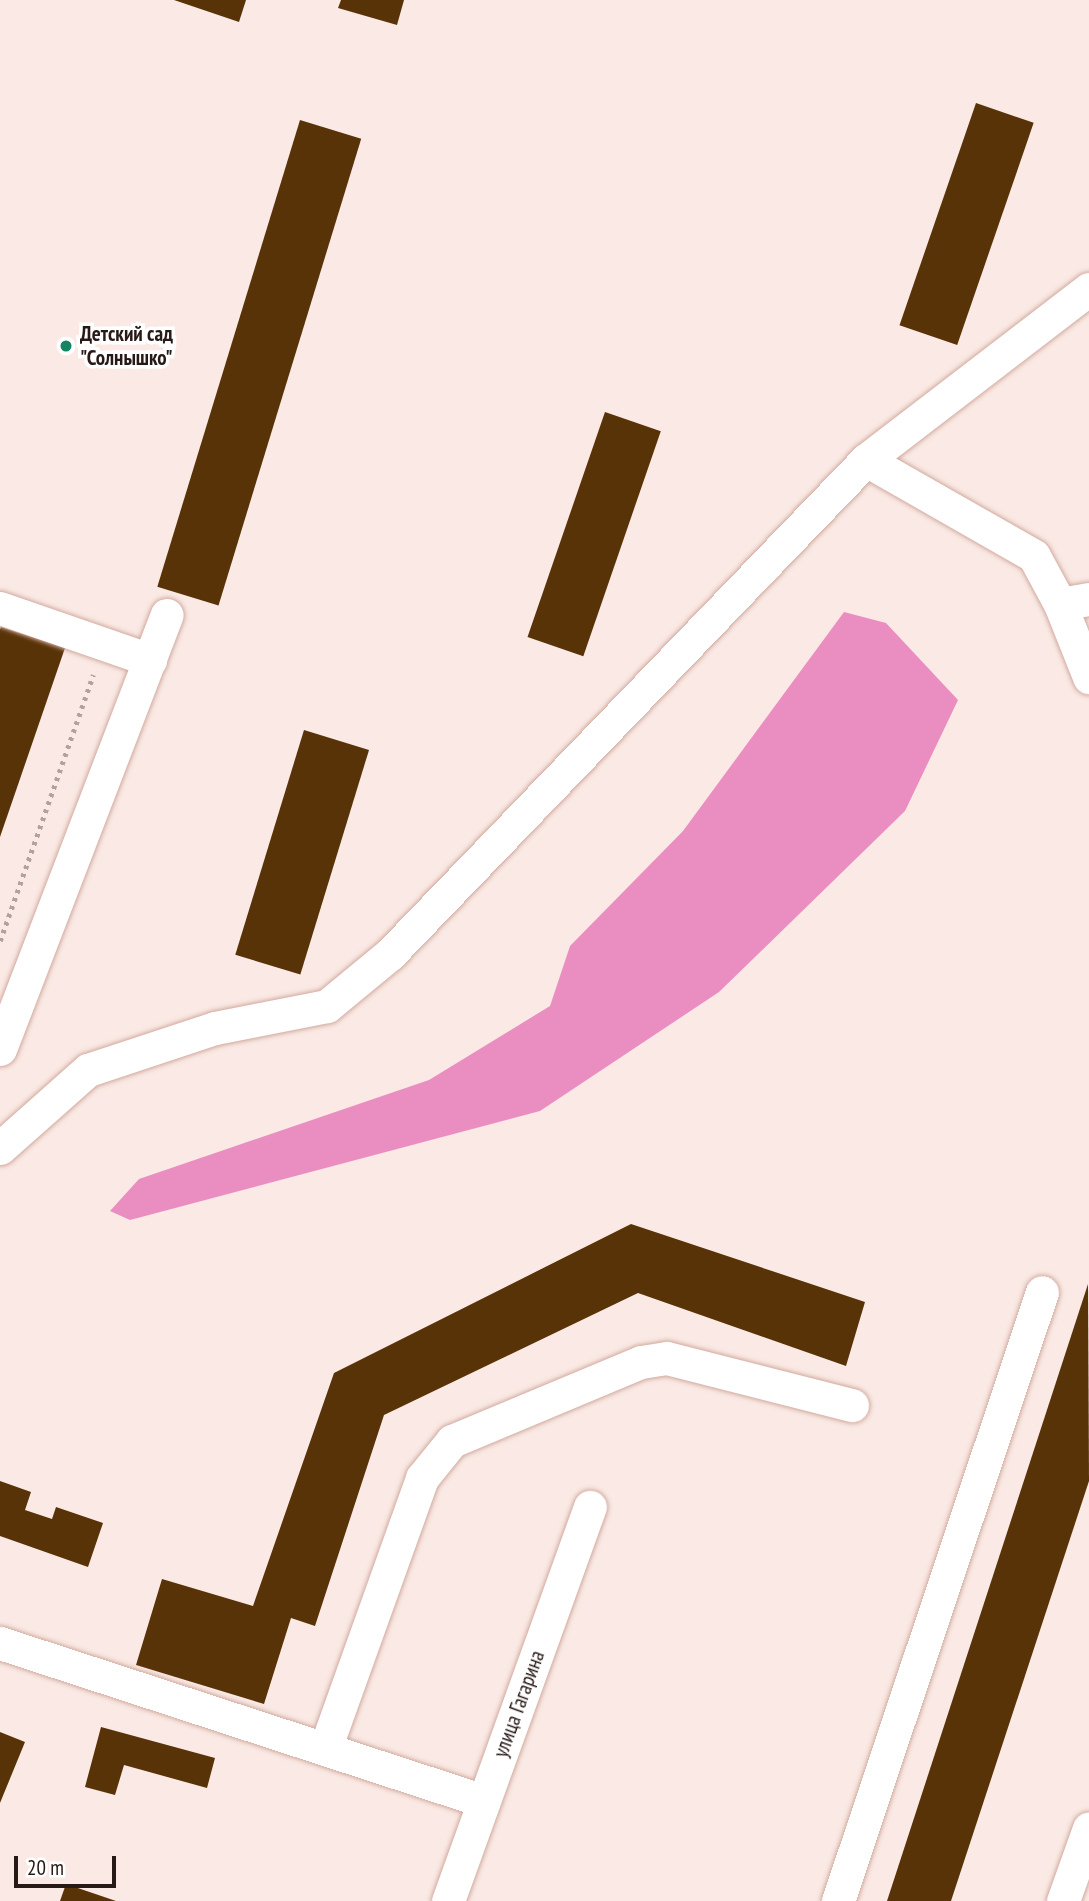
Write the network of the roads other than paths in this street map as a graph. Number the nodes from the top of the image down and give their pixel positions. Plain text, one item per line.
1 (1089, 289) edge
2 (866, 460) junction
3 (1074, 601) edge
4 (0, 608) edge
5 (167, 615) dead end
6 (150, 660) junction
7 (1089, 677) edge
8 (0, 1049) edge
9 (0, 1148) edge
10 (1042, 1293) dead end
11 (852, 1405) dead end
12 (590, 1507) dead end
13 (0, 1643) edge
14 (325, 1749) junction
15 (484, 1801) junction
16 (1089, 1828) edge
17 (448, 1901) edge
18 (838, 1901) edge
19 (1063, 1901) edge

1 - 2 street
2 - 3 street
2 - 9 street
3 - 7 street
4 - 6 street
5 - 6 street
6 - 8 street
10 - 18 street
11 - 14 street
12 - 15 street, улица Гагарина
13 - 14 street
14 - 15 street
15 - 17 street, улица Гагарина
16 - 19 street

